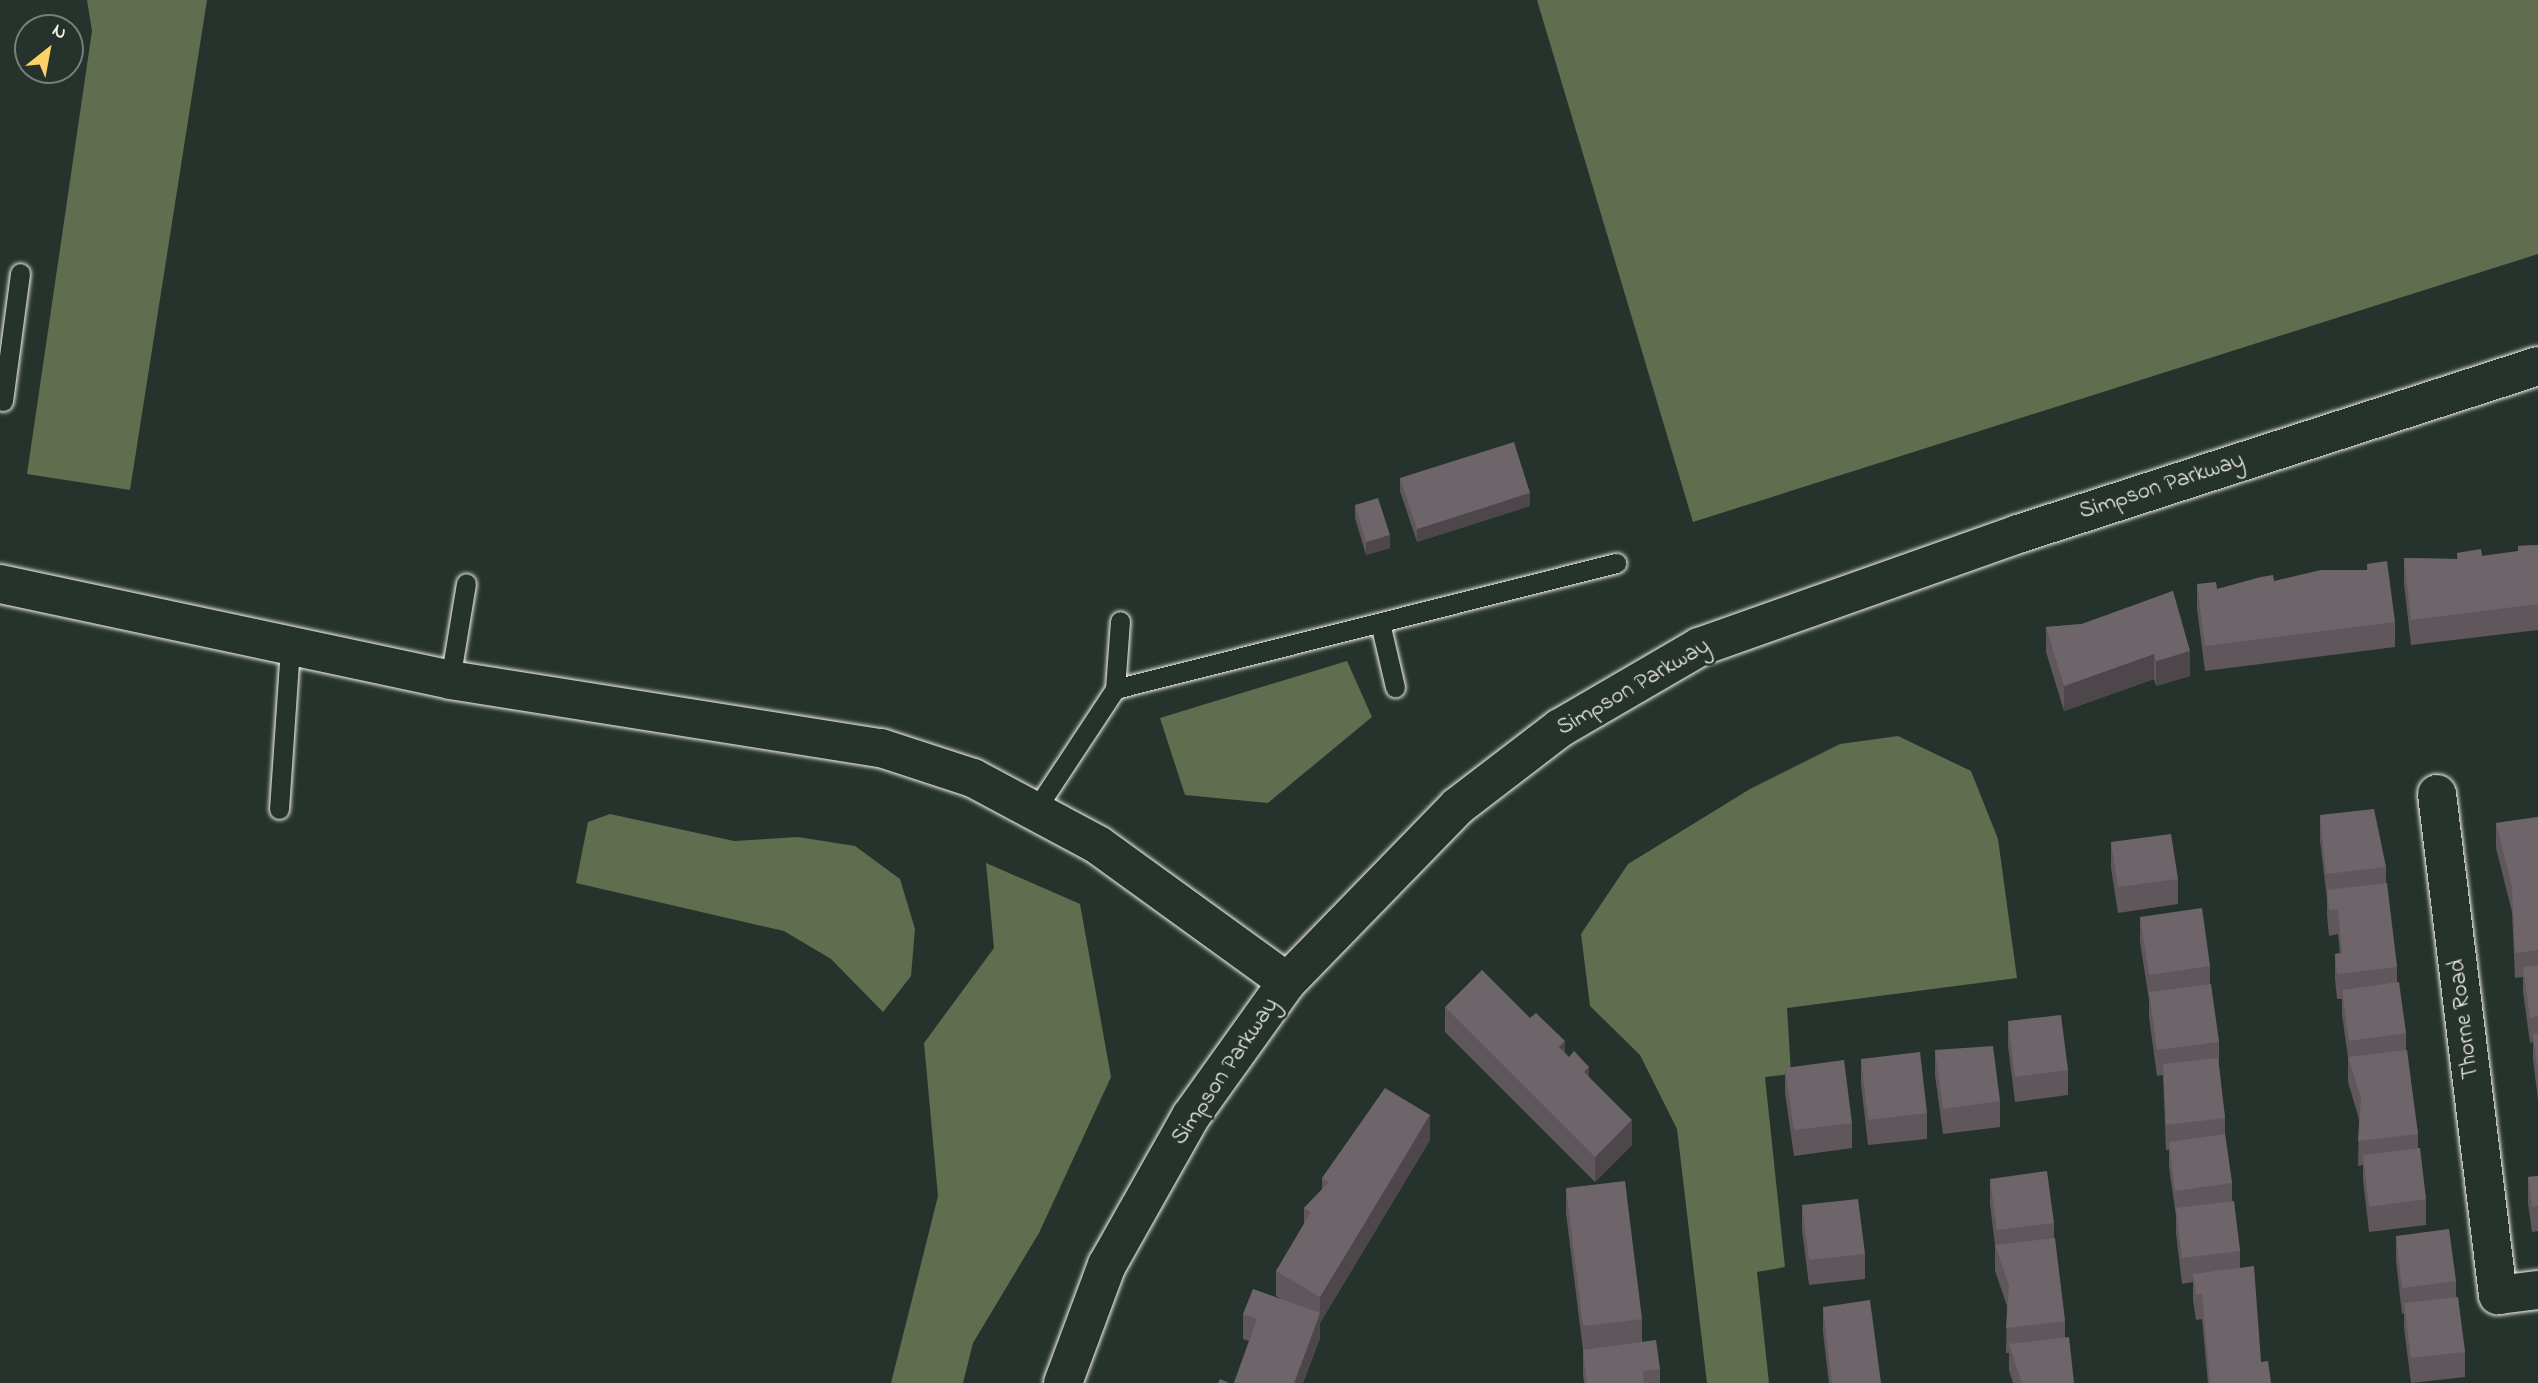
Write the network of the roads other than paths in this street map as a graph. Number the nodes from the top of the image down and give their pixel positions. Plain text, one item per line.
1 (20, 273) dead end
2 (2538, 366) edge
3 (3, 401) dead end
4 (1616, 563) dead end
5 (466, 583) dead end
6 (0, 584) edge
7 (1121, 621) dead end
8 (1381, 627) junction
9 (290, 649) junction
10 (450, 680) junction
11 (1395, 687) dead end
12 (1115, 689) junction
13 (2437, 794) dead end
14 (279, 809) dead end
15 (1036, 810) junction
16 (1287, 982) junction
17 (2538, 1290) edge
18 (1063, 1383) edge

1 - 3 lane
2 - 16 main road, Simpson Parkway
4 - 8 lane
5 - 10 lane
6 - 9 main road
7 - 12 lane
8 - 11 lane
8 - 12 lane
9 - 10 main road
9 - 14 lane
10 - 15 main road
12 - 15 lane
13 - 17 main road, Thorne Road
15 - 16 main road
16 - 18 main road, Simpson Parkway

